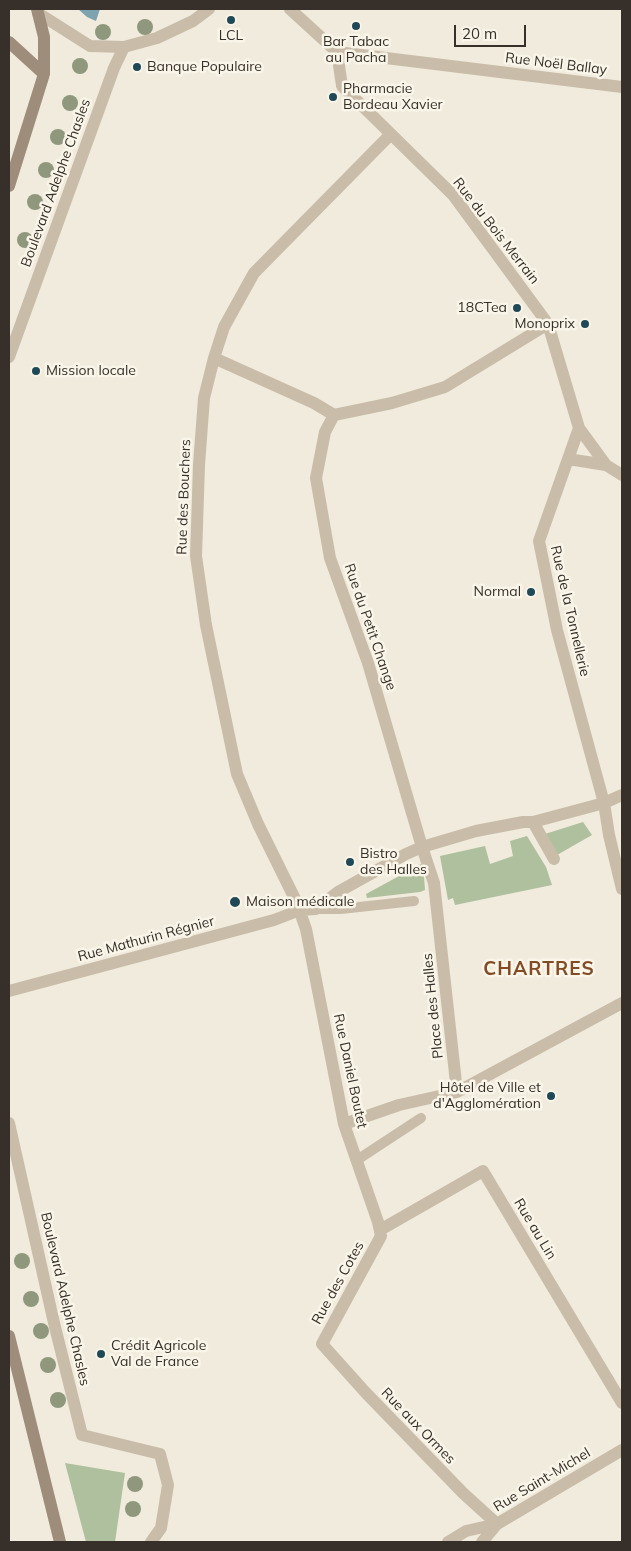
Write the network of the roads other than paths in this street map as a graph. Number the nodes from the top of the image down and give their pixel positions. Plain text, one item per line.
1 (208, 9) edge
2 (290, 9) edge
3 (38, 11) edge
4 (9, 42) edge
5 (124, 47) junction
6 (336, 52) junction
7 (44, 74) junction
8 (622, 88) edge
9 (391, 134) junction
10 (9, 186) edge
11 (548, 324) junction
12 (9, 358) edge
13 (214, 358) junction
14 (334, 415) junction
15 (579, 428) junction
16 (568, 459) junction
17 (606, 465) junction
18 (622, 475) edge
19 (622, 795) edge
20 (604, 803) junction
21 (533, 822) junction
22 (422, 847) junction
23 (554, 859) dead end
24 (622, 889) edge
25 (414, 901) dead end
26 (316, 909) junction
27 (300, 910) junction
28 (9, 990) edge
29 (622, 1003) edge
30 (457, 1092) junction
31 (421, 1118) dead end
32 (9, 1123) edge
33 (344, 1124) junction
34 (356, 1160) junction
35 (381, 1233) junction
36 (9, 1336) edge
37 (322, 1344) joint
38 (622, 1403) edge
39 (622, 1450) edge
40 (497, 1524) junction
41 (60, 1542) edge
42 (152, 1542) edge
43 (448, 1542) edge
44 (482, 1542) edge

1 - 5 street
2 - 6 street
3 - 5 street
3 - 7 main road
4 - 7 main road
5 - 12 street, Boulevard Adelphe Chasles
6 - 8 street, Rue Noël Ballay
6 - 9 street, Rue du Bois Merrain
7 - 10 main road
9 - 11 street, Rue du Bois Merrain
9 - 13 street, Rue des Bouchers
11 - 14 street
11 - 15 street, Rue du Bois Merrain
13 - 14 street
13 - 27 street, Rue des Bouchers
14 - 22 street, Rue du Petit Change
15 - 16 street, Rue de la Tonnellerie
15 - 17 street, Rue du Bois Merrain
16 - 17 street
16 - 20 street, Rue de la Tonnellerie
17 - 18 street
19 - 20 street
20 - 21 street
20 - 24 street
21 - 22 street
21 - 23 street
22 - 26 street
22 - 30 street, Place des Halles
25 - 26 lane
26 - 27 street, Rue Mathurin Régnier
27 - 28 street, Rue Mathurin Régnier
27 - 33 street, Rue Daniel Boutet
29 - 30 street
30 - 33 street
31 - 34 lane
32 - 42 street, Boulevard Adelphe Chasles
33 - 34 street, Rue Daniel Boutet
34 - 35 street, Rue Daniel Boutet
35 - 37 street, Rue des Cotes
35 - 38 street, Rue au Lin
36 - 41 main road
37 - 40 street, Rue aux Ormes
39 - 40 street, Rue Saint-Michel
40 - 43 street, Rue Saint-Michel
40 - 44 street

